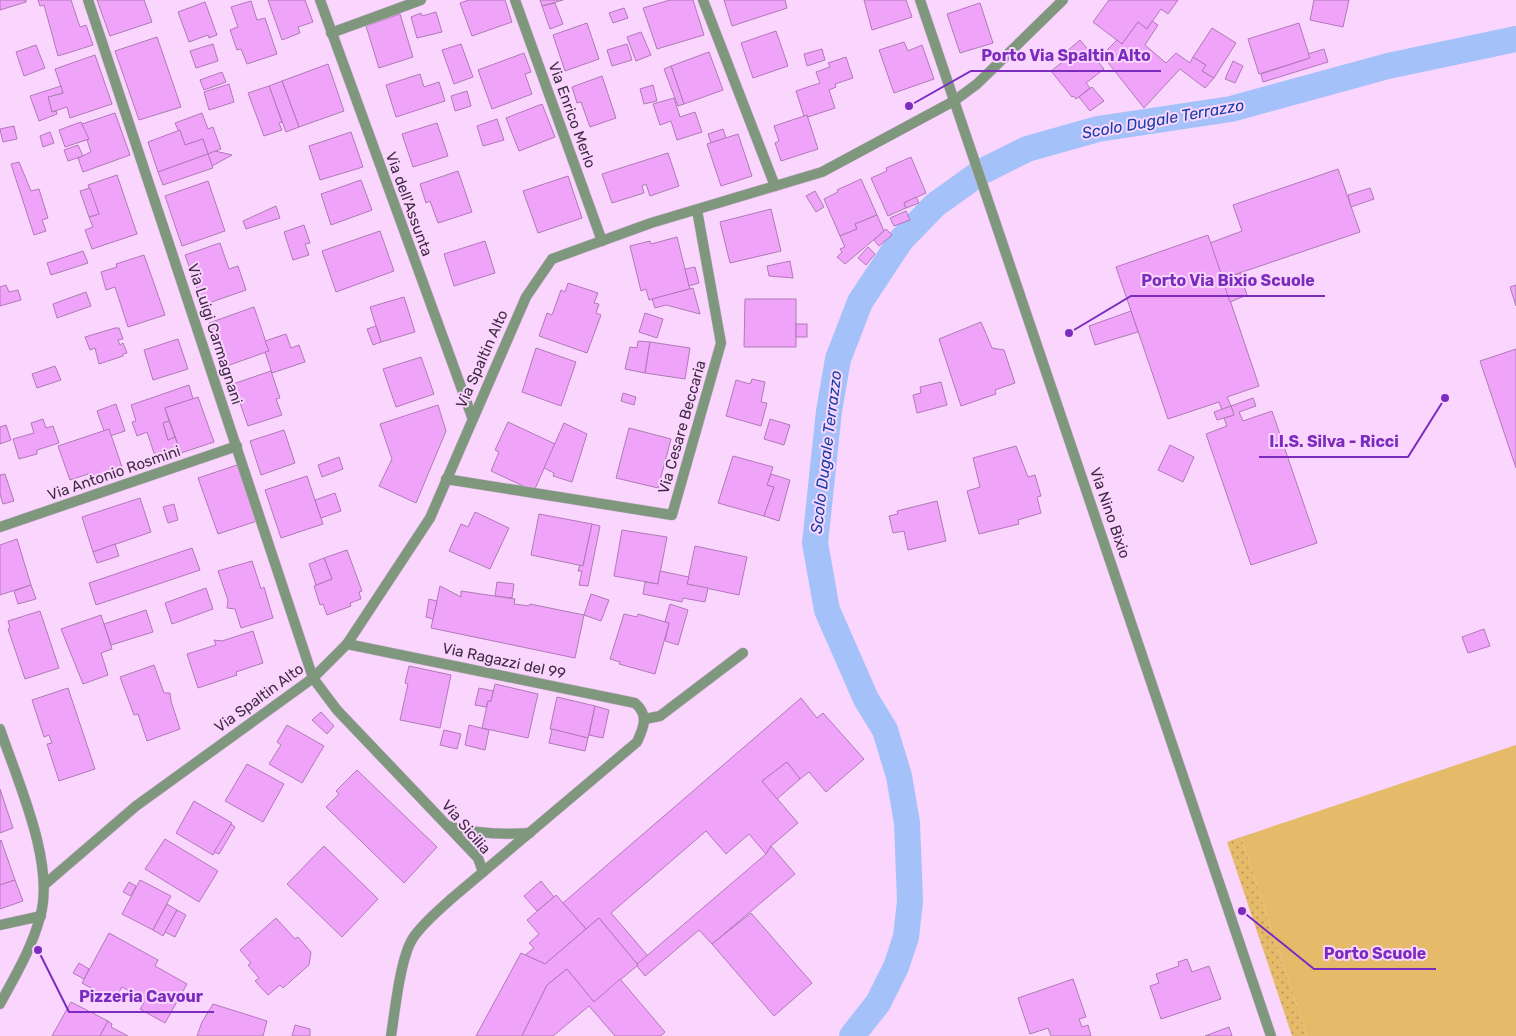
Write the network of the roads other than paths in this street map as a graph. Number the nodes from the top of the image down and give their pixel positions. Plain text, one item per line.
1 (88, 0) edge
2 (320, 0) edge
3 (421, 0) edge
4 (515, 0) edge
5 (703, 0) edge
6 (920, 0) edge
7 (1063, 0) edge
8 (331, 33) junction
9 (954, 101) junction
10 (775, 186) junction
11 (697, 210) junction
12 (602, 241) junction
13 (472, 417) junction
14 (237, 446) junction
15 (446, 479) junction
16 (0, 527) edge
17 (347, 644) junction
18 (743, 653) dead end
19 (313, 678) junction
20 (645, 719) junction
21 (0, 729) edge
22 (447, 826) junction
23 (531, 833) junction
24 (483, 872) junction
25 (44, 884) junction
26 (41, 916) junction
27 (0, 925) edge
28 (0, 1004) edge
29 (391, 1036) edge
30 (1272, 1036) edge

1 - 14 street, Via Luigi Carmagnani
2 - 8 street, Via dell'Assunta
3 - 8 street
4 - 12 street, Via Enrico Merlo
5 - 10 street
6 - 9 street, Via Nino Bixio
7 - 9 street, Via Spaltin Alto
8 - 13 street, Via dell'Assunta
9 - 10 street, Via Spaltin Alto
9 - 30 street, Via Nino Bixio
10 - 11 street, Via Spaltin Alto
11 - 12 street, Via Spaltin Alto
11 - 15 street, Via Cesare Beccaria
12 - 13 street, Via Spaltin Alto
13 - 15 street, Via Spaltin Alto
14 - 16 street, Via Antonio Rosmini
14 - 19 street, Via Luigi Carmagnani
15 - 17 street, Via Spaltin Alto
17 - 19 street, Via Spaltin Alto
17 - 20 street, Via Ragazzi del 99
18 - 20 street
19 - 22 street, Via Sicilia
19 - 25 street, Via Spaltin Alto
20 - 23 street
21 - 25 street
22 - 23 street
22 - 24 street, Via Sicilia
23 - 24 street
24 - 29 street, Via Sicilia
25 - 26 street
26 - 27 street
26 - 28 street

